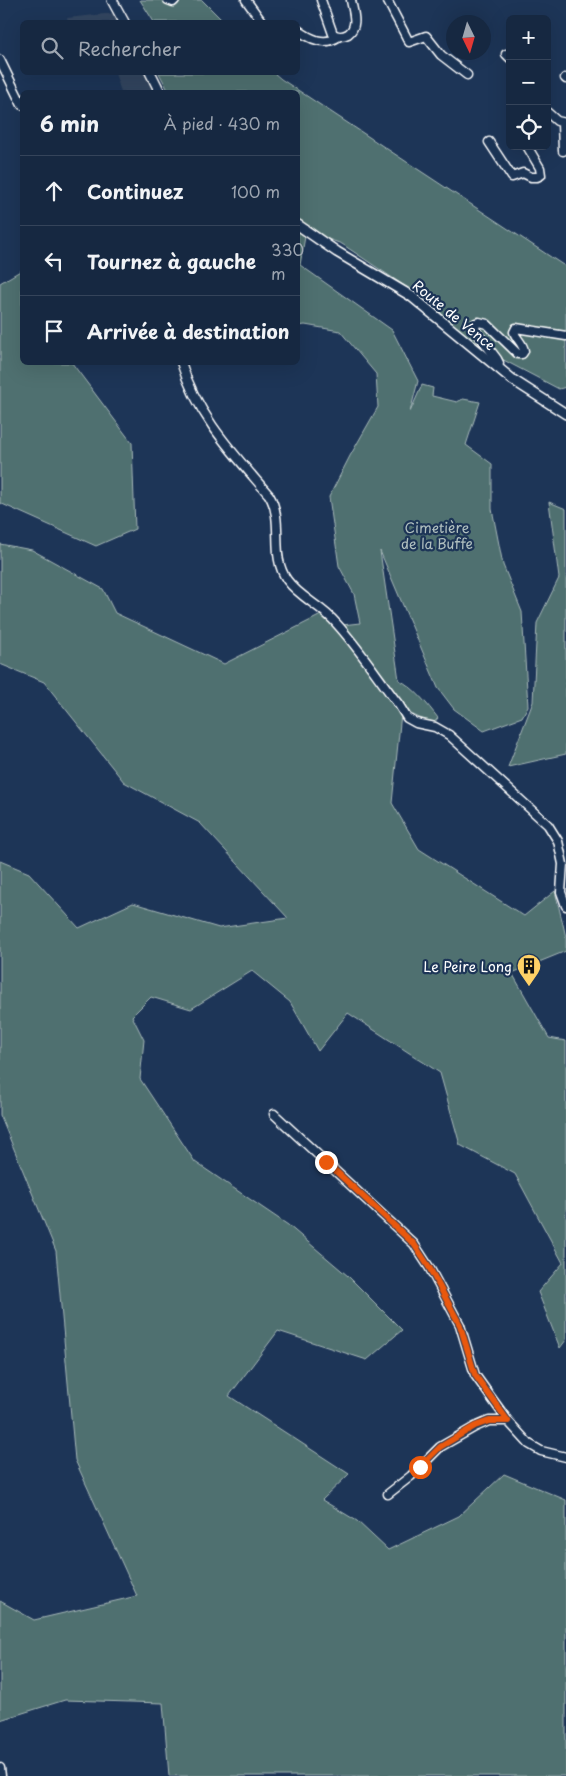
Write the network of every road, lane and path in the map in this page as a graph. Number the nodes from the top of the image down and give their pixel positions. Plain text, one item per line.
1 (112, 0) edge
2 (168, 0) edge
3 (175, 0) edge
4 (246, 0) edge
5 (321, 0) edge
6 (351, 0) edge
7 (387, 0) edge
8 (123, 20) edge
9 (261, 20) edge
10 (300, 31) edge
11 (338, 37) junction
12 (0, 60) edge
13 (152, 75) edge
14 (467, 75) dead end
15 (159, 90) edge
16 (20, 101) edge
17 (551, 115) edge
18 (564, 123) edge
19 (489, 142) dead end
20 (529, 150) edge
21 (563, 151) dead end
22 (300, 226) edge
23 (566, 336) edge
24 (182, 365) edge
25 (498, 368) junction
26 (566, 414) edge
27 (566, 906) edge
28 (274, 1114) dead end
29 (508, 1421) junction
30 (566, 1457) edge
31 (388, 1494) dead end
32 (0, 1768) edge
33 (1, 1776) edge

1 - 8 main road
2 - 3 street
4 - 9 street
5 - 11 street
6 - 11 street
7 - 14 street
10 - 11 street
12 - 16 street
13 - 15 main road
17 - 18 street
18 - 21 street
19 - 20 street
22 - 25 main road, Route de Vence
23 - 25 street
24 - 27 street
25 - 26 main road, Route de Vence
28 - 29 street
29 - 30 street
29 - 31 street
32 - 33 street

